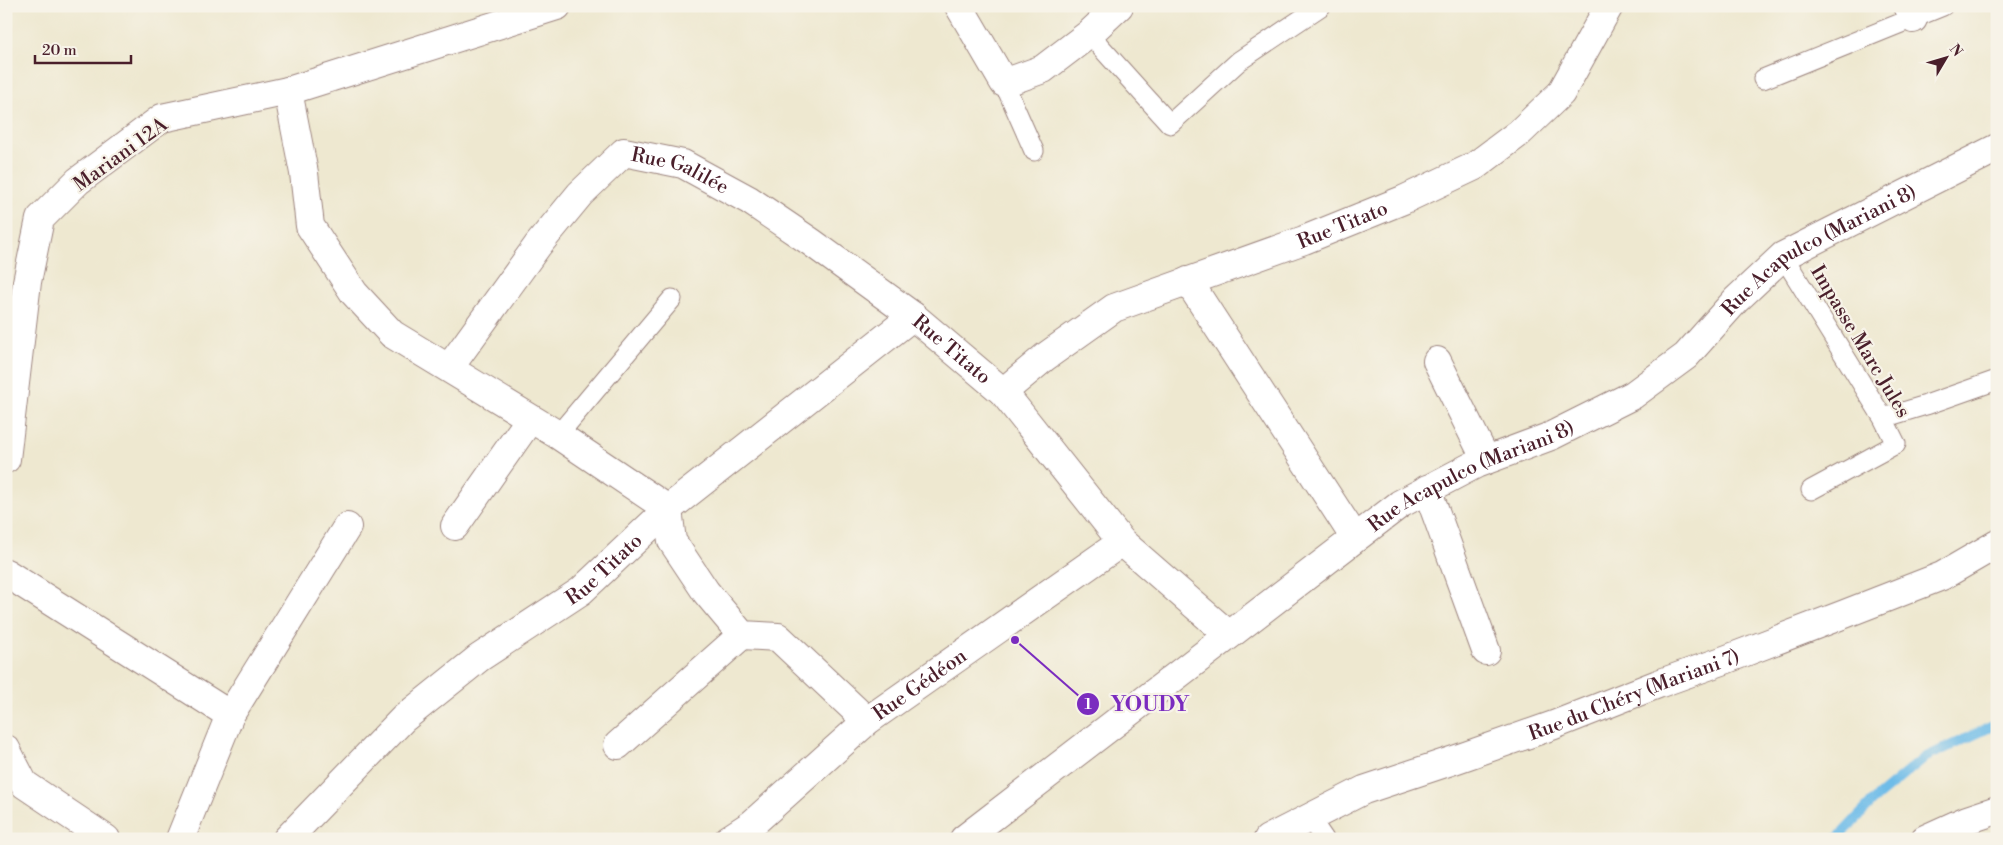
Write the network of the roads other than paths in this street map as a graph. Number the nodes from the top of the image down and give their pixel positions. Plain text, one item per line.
1 (557, 6) edge
2 (959, 6) edge
3 (1118, 6) edge
4 (1321, 6) edge
5 (1609, 6) edge
6 (1943, 6) edge
7 (1910, 12) edge
8 (1089, 34) junction
9 (1764, 79) dead end
10 (1004, 83) junction
11 (288, 91) junction
12 (1997, 148) edge
13 (1034, 151) dead end
14 (1783, 256) junction
15 (1188, 281) junction
16 (672, 298) dead end
17 (913, 316) junction
18 (1437, 361) dead end
19 (449, 368) junction
20 (1997, 380) edge
21 (1003, 392) junction
22 (1883, 418) junction
23 (530, 419) junction
24 (558, 435) junction
25 (6, 459) edge
26 (1486, 460) junction
27 (1427, 490) junction
28 (1811, 490) dead end
29 (668, 509) junction
30 (455, 526) dead end
31 (347, 527) dead end
32 (1355, 538) junction
33 (1122, 542) junction
34 (1997, 544) edge
35 (6, 573) edge
36 (742, 635) junction
37 (1229, 635) junction
38 (1486, 651) dead end
39 (230, 715) junction
40 (868, 721) junction
41 (618, 745) dead end
42 (6, 750) edge
43 (1997, 810) edge
44 (1317, 828) edge
45 (758, 831) edge
46 (106, 839) edge
47 (180, 839) edge
48 (287, 839) edge
49 (729, 839) edge
50 (964, 839) edge
51 (1268, 839) edge
52 (1925, 839) edge

1 - 11 street, Mariani 12A
2 - 10 street
3 - 8 street
4 - 8 lane
5 - 15 street, Rue Titato
6 - 7 lane
7 - 9 lane
8 - 10 street
10 - 13 lane
11 - 19 street
11 - 25 street, Mariani 12A
12 - 14 street, Rue Acapulco (Mariani 8)
14 - 22 lane, Impasse Marc Jules
14 - 26 street, Rue Acapulco (Mariani 8)
15 - 21 street, Rue Titato
15 - 32 street
16 - 24 lane
17 - 19 street, Rue Galilée
17 - 21 street, Rue Titato
17 - 29 street, Rue Titato
18 - 26 street
19 - 23 street
20 - 22 lane
21 - 33 street
22 - 28 lane, Impasse Marc Jules
23 - 24 street
23 - 30 street
24 - 29 street
26 - 27 street, Rue Acapulco (Mariani 8)
27 - 32 street, Rue Acapulco (Mariani 8)
27 - 38 street
29 - 36 street
29 - 48 street, Rue Titato
31 - 39 street
32 - 37 street, Rue Acapulco (Mariani 8)
33 - 37 street
33 - 40 street, Rue Gédéon
34 - 44 street, Rue du Chéry (Mariani 7)
35 - 39 street
36 - 40 street
36 - 41 street
37 - 50 street, Rue Acapulco (Mariani 8)
39 - 47 street
40 - 45 street, Rue Gédéon
42 - 46 street
43 - 52 street
44 - 51 street, Rue du Chéry (Mariani 7)
45 - 49 street, Rue Gédéon

